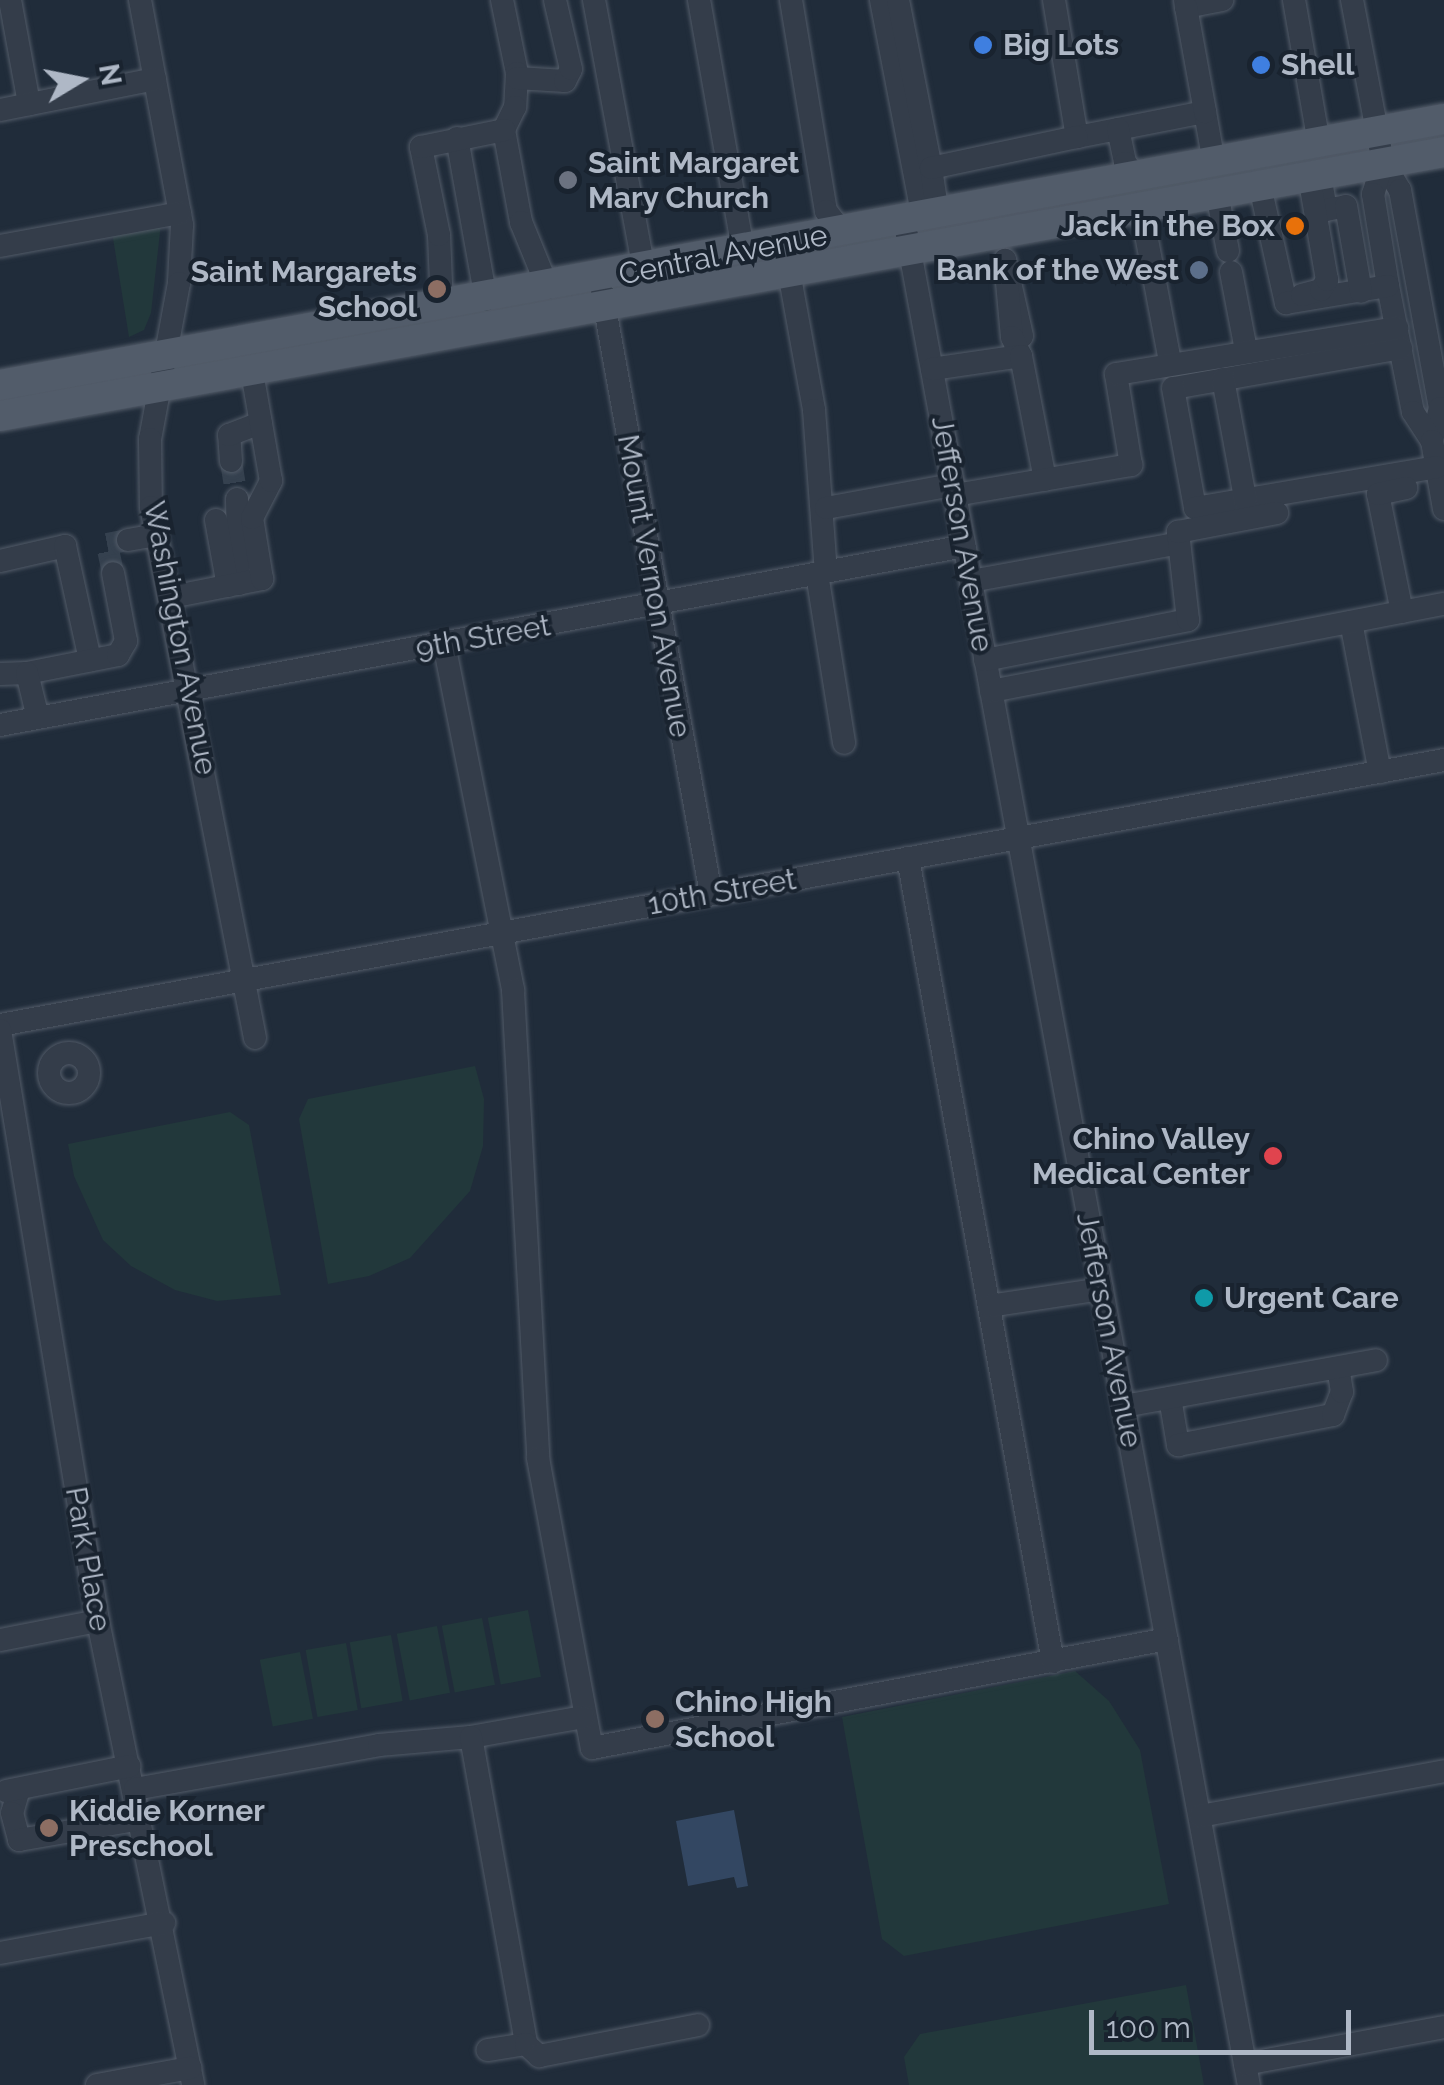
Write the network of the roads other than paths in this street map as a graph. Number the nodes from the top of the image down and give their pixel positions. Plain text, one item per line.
1 (10, 0) edge
2 (140, 0) edge
3 (502, 0) edge
4 (555, 0) edge
5 (594, 0) edge
6 (698, 0) edge
7 (791, 0) edge
8 (882, 0) edge
9 (898, 0) edge
10 (1054, 0) edge
11 (1222, 0) edge
12 (1294, 0) edge
13 (1352, 0) edge
14 (1185, 4) edge
15 (517, 78) junction
16 (155, 80) junction
17 (29, 104) junction
18 (0, 110) edge
19 (1205, 112) junction
20 (1444, 119) edge
21 (1118, 129) junction
22 (504, 130) junction
23 (1078, 137) junction
24 (457, 138) junction
25 (1380, 147) junction
26 (1444, 152) edge
27 (1316, 164) junction
28 (930, 168) junction
29 (1216, 178) junction
30 (1260, 186) junction
31 (1139, 193) junction
32 (180, 213) junction
33 (919, 227) junction
34 (843, 232) junction
35 (0, 246) edge
36 (1003, 247) junction
37 (743, 250) junction
38 (644, 268) junction
39 (777, 274) junction
40 (1327, 277) junction
41 (1388, 286) junction
42 (548, 288) junction
43 (1361, 288) junction
44 (1280, 290) junction
45 (602, 293) junction
46 (486, 299) junction
47 (442, 306) junction
48 (437, 338) junction
49 (1399, 338) junction
50 (1019, 348) junction
51 (1246, 350) junction
52 (166, 355) junction
53 (1170, 362) junction
54 (932, 369) junction
55 (252, 372) junction
56 (1223, 378) junction
57 (0, 385) edge
58 (159, 388) junction
59 (0, 416) edge
60 (261, 423) junction
61 (1438, 440) edge
62 (231, 461) tunnel mouth
63 (1438, 474) junction
64 (1045, 480) junction
65 (954, 490) junction
66 (1378, 494) junction
67 (237, 499) tunnel mouth
68 (1246, 503) junction
69 (826, 508) junction
70 (1444, 509) edge
71 (216, 520) tunnel mouth
72 (157, 535) junction
73 (128, 540) dead end
74 (1175, 544) junction
75 (965, 546) junction
76 (0, 560) edge
77 (113, 573) tunnel mouth
78 (821, 573) junction
79 (971, 581) junction
80 (233, 585) junction
81 (171, 597) junction
82 (656, 604) junction
83 (1444, 604) edge
84 (1402, 612) junction
85 (1351, 622) junction
86 (444, 644) junction
87 (90, 660) junction
88 (986, 660) junction
89 (27, 673) junction
90 (0, 674) edge
91 (191, 690) junction
92 (991, 691) junction
93 (38, 718) junction
94 (0, 725) edge
95 (844, 743) dead end
96 (1444, 760) edge
97 (1380, 772) junction
98 (1018, 838) junction
99 (908, 858) junction
100 (711, 894) junction
101 (500, 932) junction
102 (244, 980) junction
103 (0, 1027) edge
104 (256, 1038) dead end
105 (1102, 1288) junction
106 (989, 1306) junction
107 (1376, 1360) dead end
108 (1338, 1368) junction
109 (1170, 1398) junction
110 (1124, 1406) junction
111 (98, 1620) junction
112 (1167, 1639) junction
113 (0, 1640) edge
114 (1053, 1662) junction
115 (583, 1717) junction
116 (471, 1737) junction
117 (130, 1766) junction
118 (1444, 1771) edge
119 (135, 1789) junction
120 (10, 1790) edge
121 (1200, 1816) junction
122 (141, 1819) junction
123 (164, 1923) junction
124 (0, 1954) edge
125 (698, 2025) dead end
126 (1444, 2027) edge
127 (526, 2044) junction
128 (487, 2050) dead end
129 (1247, 2075) edge
130 (191, 2076) edge
131 (97, 2085) edge

1 - 17 street
2 - 16 street, Washington Avenue
3 - 15 street
4 - 15 street
5 - 38 street
6 - 37 street
7 - 34 street
8 - 33 street
9 - 28 street
10 - 23 street
11 - 14 street
12 - 27 street
13 - 25 street
14 - 19 street
15 - 22 street
16 - 17 street
16 - 32 street, Washington Avenue
17 - 18 street
19 - 21 street
19 - 29 street
20 - 25 main road, Central Avenue
21 - 23 street
21 - 31 street
22 - 24 street
22 - 42 street
23 - 28 street
24 - 46 street
24 - 47 street
25 - 26 main road, Central Avenue
25 - 27 main road, Central Avenue
25 - 41 street
25 - 61 street
27 - 29 main road, Central Avenue
27 - 30 main road, Central Avenue
27 - 40 street
27 - 43 street
28 - 33 street
29 - 30 main road, Central Avenue
29 - 31 main road, Central Avenue
29 - 51 street
30 - 44 street
31 - 33 main road, Central Avenue
31 - 36 main road, Central Avenue
31 - 53 street
32 - 35 street
32 - 52 street, Washington Avenue
33 - 34 main road, Central Avenue
33 - 36 main road, Central Avenue
33 - 39 main road, Central Avenue
33 - 54 street, Jefferson Avenue
34 - 37 main road, Central Avenue
34 - 39 main road
36 - 50 street
37 - 38 main road, Central Avenue
38 - 45 main road, Central Avenue
39 - 45 main road, Central Avenue
39 - 69 street
40 - 43 street
40 - 44 street
41 - 43 street
41 - 49 street
42 - 45 main road, Central Avenue
42 - 46 main road, Central Avenue
42 - 48 main road
43 - 44 street
45 - 48 main road, Central Avenue
45 - 82 street, Mount Vernon Avenue
46 - 47 main road, Central Avenue
47 - 52 main road, Central Avenue
48 - 55 main road, Central Avenue
49 - 51 street
49 - 56 street
49 - 61 street
50 - 54 street
50 - 64 street
51 - 53 street
52 - 57 main road, Central Avenue
52 - 58 street, Washington Avenue
53 - 64 street
54 - 65 street, Jefferson Avenue
55 - 58 main road, Central Avenue
55 - 60 street
56 - 68 street
56 - 68 street
58 - 59 main road, Central Avenue
58 - 72 street, Washington Avenue
60 - 62 street
60 - 80 street
61 - 63 street
63 - 66 street
63 - 68 street
63 - 70 street
64 - 65 street
65 - 69 street
65 - 75 street, Jefferson Avenue
66 - 74 street
66 - 84 street
67 - 80 street
69 - 78 street
71 - 80 street
72 - 73 street
72 - 81 street, Washington Avenue
74 - 79 street
74 - 88 street
75 - 78 street, 9th Street
75 - 79 street, Jefferson Avenue
76 - 87 street
77 - 87 street
78 - 82 street, 9th Street
78 - 95 street
79 - 88 street, Jefferson Avenue
80 - 81 street
81 - 91 street, Washington Avenue
82 - 86 street, 9th Street
82 - 100 street, Mount Vernon Avenue
83 - 84 street
84 - 85 street
85 - 92 street
85 - 97 street
86 - 91 street, 9th Street
86 - 101 street
87 - 89 street
88 - 92 street, Jefferson Avenue
89 - 90 street
89 - 93 street
91 - 93 street, 9th Street
91 - 102 street, Washington Avenue
92 - 98 street, Jefferson Avenue
93 - 94 street, 9th Street
96 - 97 street, 10th Street
97 - 98 street, 10th Street
98 - 99 street, 10th Street
98 - 105 street, Jefferson Avenue
99 - 100 street, 10th Street
99 - 106 street
100 - 101 street, 10th Street
101 - 102 street, 10th Street
101 - 115 street
102 - 103 street, 10th Street
102 - 104 street, Washington Avenue
103 - 111 street, Park Place
105 - 106 street
105 - 110 street, Jefferson Avenue
106 - 114 street
107 - 108 street
108 - 109 street
108 - 109 street
109 - 110 street
110 - 112 street, Jefferson Avenue
111 - 113 street
111 - 117 street, Park Place
112 - 114 street
112 - 121 street, Jefferson Avenue
114 - 115 street
115 - 116 street
116 - 119 street
116 - 127 street
117 - 119 street, Park Place
117 - 120 street
118 - 121 street
119 - 122 street, Park Place
120 - 122 street
121 - 129 street, Jefferson Avenue
122 - 123 street, Park Place
123 - 124 street
123 - 130 street, Park Place
125 - 127 street
126 - 129 street
127 - 128 street
130 - 131 street

